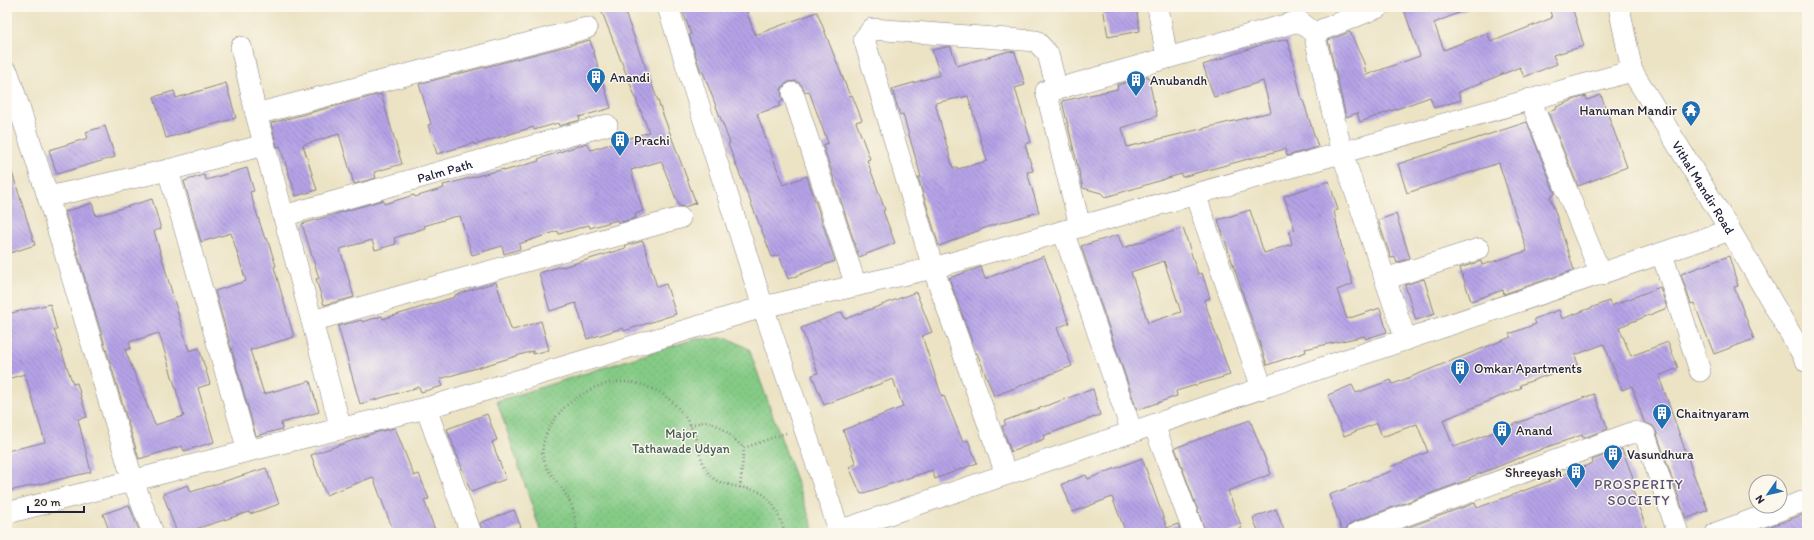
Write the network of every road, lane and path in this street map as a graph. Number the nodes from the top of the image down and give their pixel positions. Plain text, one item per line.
1 (668, 7) edge
2 (1158, 7) edge
3 (1379, 7) edge
4 (1619, 7) edge
5 (587, 28) dead end
6 (1314, 33) junction
7 (241, 47) dead end
8 (1167, 58) junction
9 (1632, 71) junction
10 (8, 73) dead end
11 (1057, 89) junction
12 (793, 93) dead end
13 (1530, 99) junction
14 (256, 114) junction
15 (607, 125) dead end
16 (264, 145) junction
17 (1342, 153) junction
18 (168, 170) junction
19 (1195, 194) junction
20 (48, 196) junction
21 (284, 216) junction
22 (680, 218) dead end
23 (1091, 223) junction
24 (1730, 230) junction
25 (1063, 231) junction
26 (1479, 249) dead end
27 (1662, 254) junction
28 (933, 268) junction
29 (1601, 275) junction
30 (1385, 279) junction
31 (856, 286) junction
32 (763, 307) junction
33 (312, 321) junction
34 (1406, 340) junction
35 (1805, 353) edge
36 (1700, 371) dead end
37 (1262, 388) junction
38 (426, 408) junction
39 (690, 425) junction
40 (1154, 425) junction
41 (804, 427) junction
42 (341, 429) junction
43 (1132, 432) junction
44 (744, 448) junction
45 (248, 451) junction
46 (1006, 474) junction
47 (133, 481) junction
48 (740, 488) junction
49 (1807, 500) edge
50 (7, 513) edge
51 (840, 532) edge
52 (153, 533) edge
53 (471, 533) edge
54 (577, 533) edge
55 (785, 533) edge
56 (1194, 533) edge
57 (1356, 533) edge
58 (1678, 533) edge
59 (1716, 533) edge

1 - 32 street
2 - 8 street
3 - 6 street
4 - 9 street, Vithal Mandir Road
5 - 14 street
6 - 8 street
6 - 17 street
7 - 14 street
8 - 11 street
9 - 13 street
9 - 24 street, Vithal Mandir Road
10 - 20 street
11 - 23 street
11 - 28 street
12 - 31 street
13 - 17 street
13 - 29 street
14 - 16 street
15 - 21 street, Palm Path
16 - 18 street
16 - 21 street
17 - 19 street
17 - 30 street
18 - 20 street
18 - 45 street
19 - 23 street
19 - 37 street
20 - 47 street
21 - 33 street
22 - 33 street
23 - 25 street
24 - 27 street
24 - 35 street, Vithal Mandir Road
25 - 28 street
25 - 43 street
26 - 30 street
27 - 29 street
27 - 36 street
28 - 31 street
28 - 46 street
29 - 34 street
30 - 34 street
31 - 32 street
32 - 38 street
32 - 41 street
33 - 42 street
34 - 37 street
37 - 40 street
38 - 42 street
38 - 53 street
39 - 44 path
39 - 48 path
39 - 54 path
40 - 43 street
40 - 56 street
41 - 44 path
41 - 51 street
42 - 45 street
43 - 46 street
44 - 48 path
45 - 47 street
46 - 51 street
47 - 50 street
47 - 52 street
48 - 55 path
49 - 59 street
57 - 58 street

